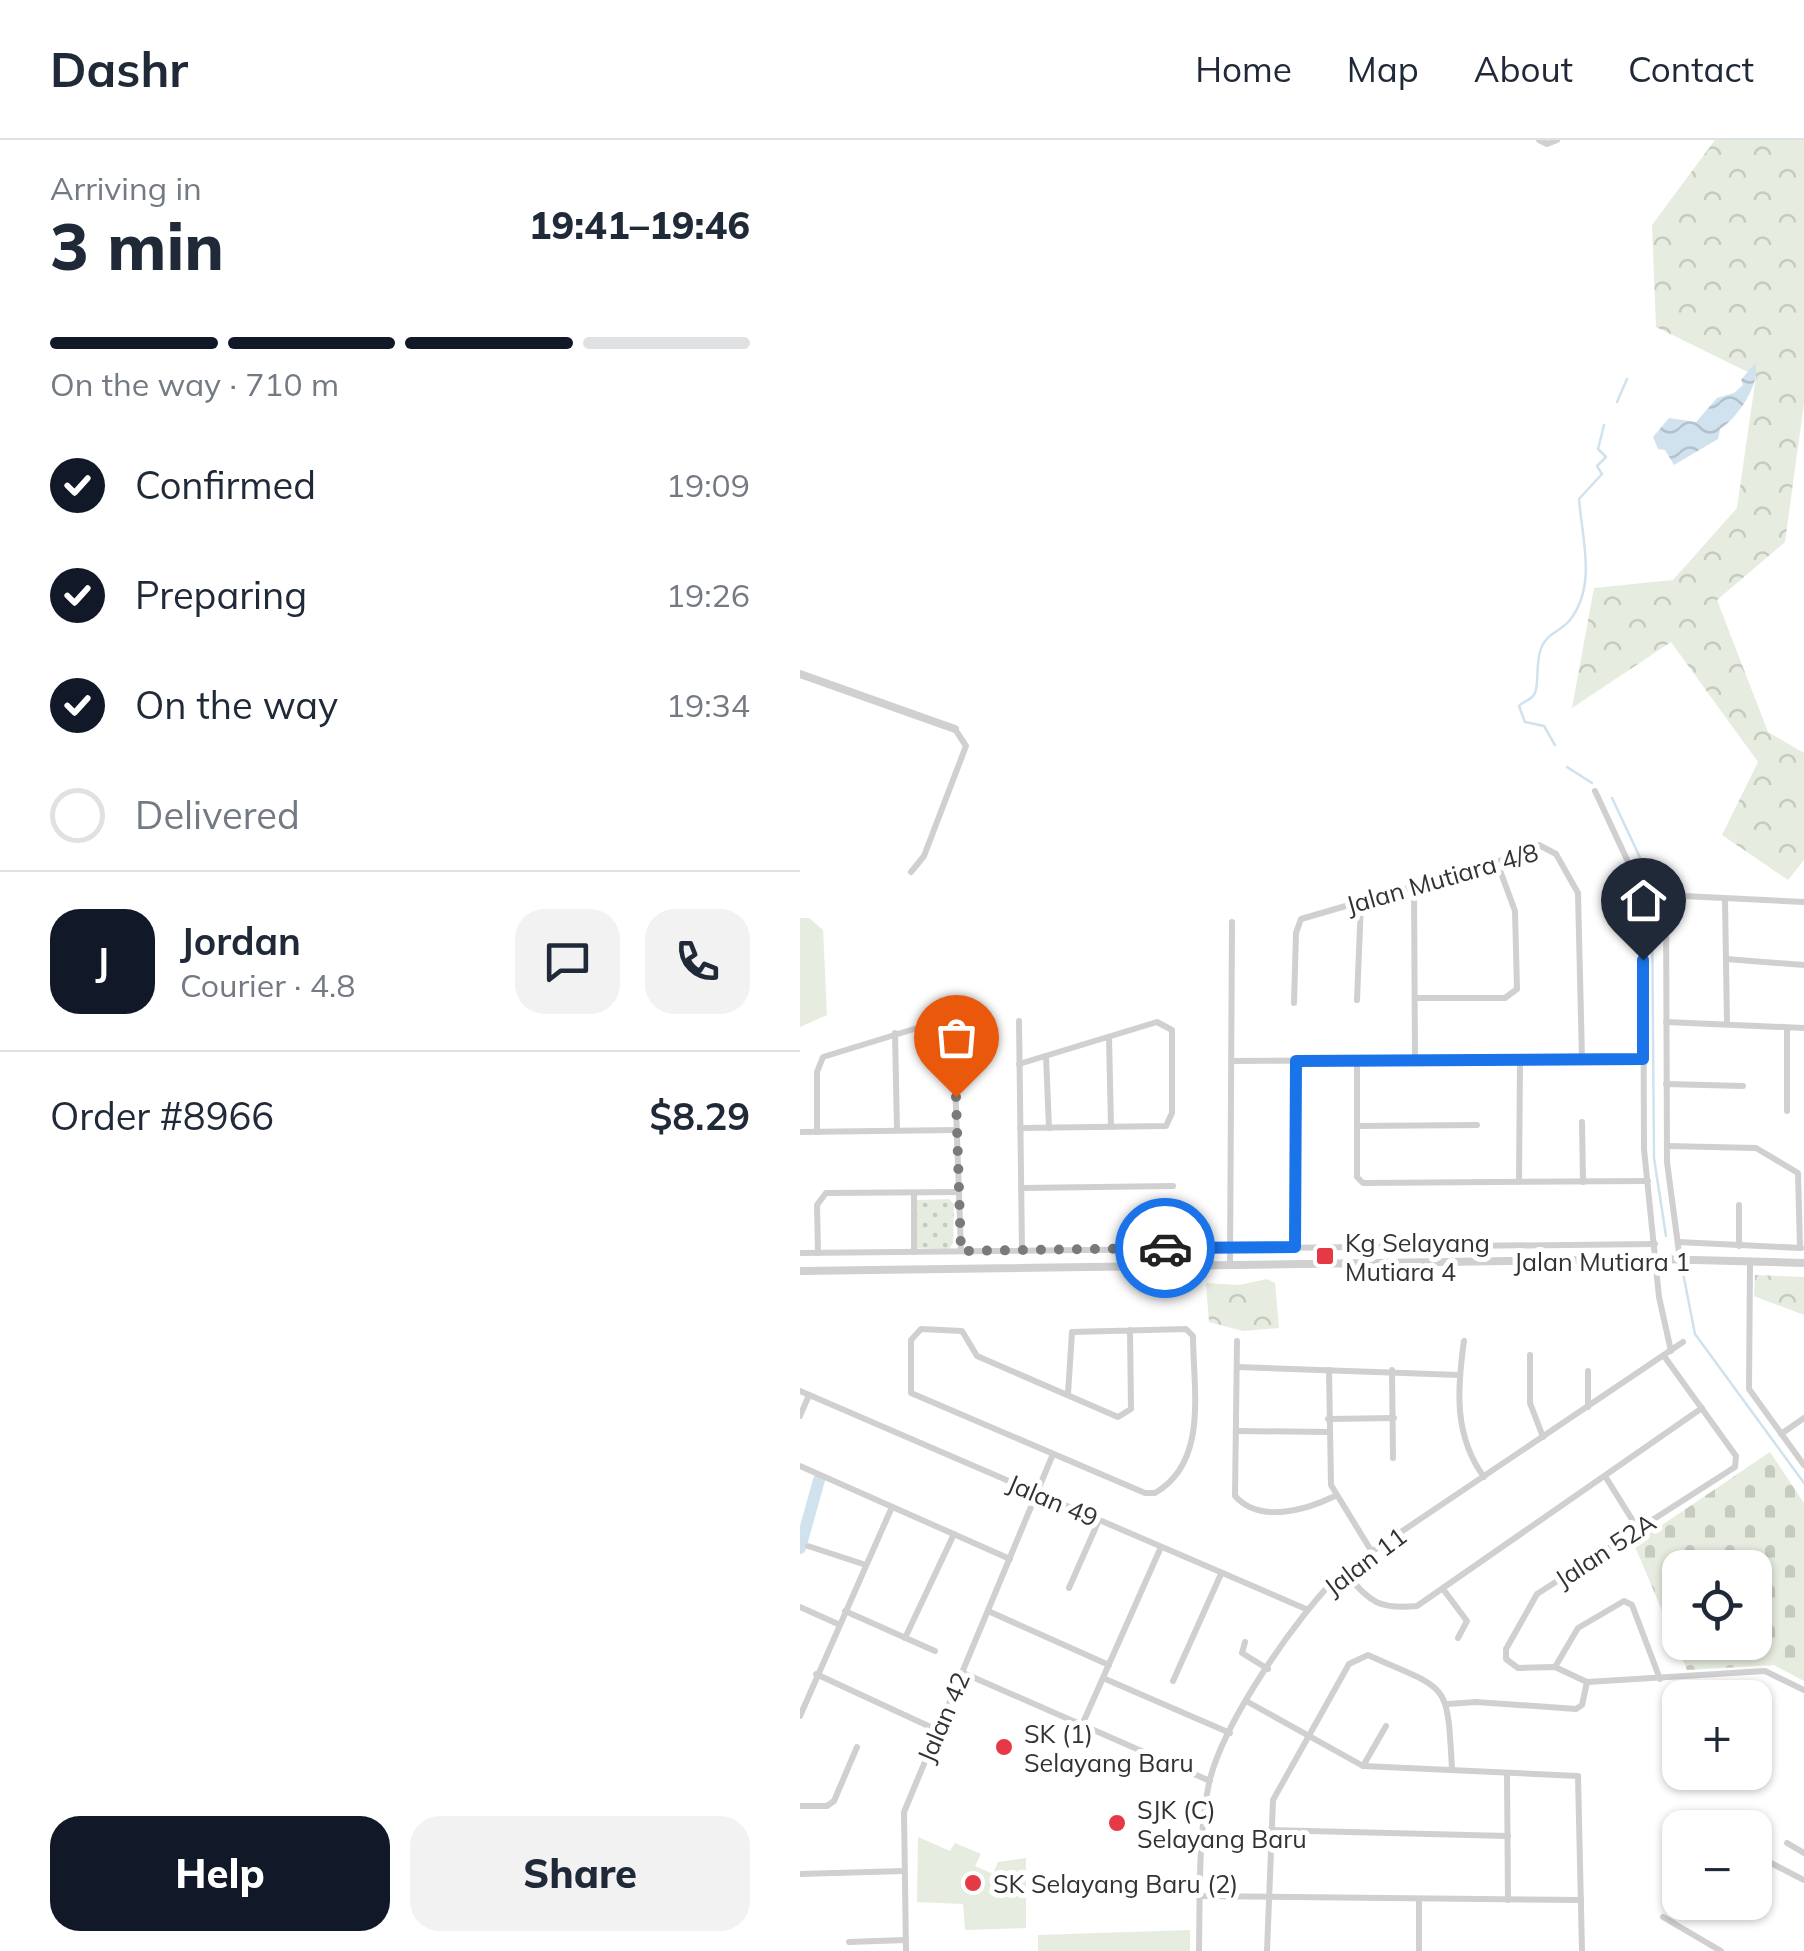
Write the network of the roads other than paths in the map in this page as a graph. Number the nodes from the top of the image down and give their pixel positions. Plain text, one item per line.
1 (1538, 140) edge
2 (1557, 140) edge
3 (800, 674) edge
4 (955, 729) joint
5 (1595, 790) dead end
6 (1496, 862) junction
7 (911, 872) dead end
8 (1414, 884) junction
9 (1642, 894) junction
10 (1666, 896) junction
11 (1726, 898) junction
12 (1361, 902) junction
13 (1804, 902) edge
14 (1232, 922) dead end
15 (1726, 960) junction
16 (1804, 965) edge
17 (1414, 998) junction
18 (1357, 1000) dead end
19 (1294, 1002) dead end
20 (1018, 1020) dead end
21 (1666, 1022) junction
22 (1727, 1024) junction
23 (1786, 1028) junction
24 (1804, 1028) edge
25 (895, 1033) junction
26 (1109, 1037) junction
27 (1046, 1056) junction
28 (1582, 1059) junction
29 (1643, 1059) junction
30 (1415, 1060) junction
31 (1520, 1060) junction
32 (1231, 1061) junction
33 (1296, 1061) junction
34 (1357, 1061) junction
35 (1019, 1064) junction
36 (1666, 1084) junction
37 (1743, 1086) dead end
38 (1788, 1111) dead end
39 (1582, 1122) dead end
40 (1477, 1124) dead end
41 (1357, 1126) junction
42 (1110, 1127) junction
43 (1020, 1128) junction
44 (1049, 1128) junction
45 (897, 1130) junction
46 (957, 1130) junction
47 (800, 1132) edge
48 (817, 1132) junction
49 (1666, 1146) junction
50 (1648, 1181) junction
51 (1519, 1182) junction
52 (1583, 1182) junction
53 (1173, 1186) dead end
54 (1021, 1188) junction
55 (958, 1192) junction
56 (914, 1194) junction
57 (1740, 1206) dead end
58 (1678, 1242) junction
59 (1655, 1244) junction
60 (1739, 1246) junction
61 (1230, 1247) junction
62 (1295, 1247) junction
63 (1802, 1248) edge
64 (1022, 1250) junction
65 (961, 1251) junction
66 (914, 1252) junction
67 (800, 1253) edge
68 (818, 1253) junction
69 (1657, 1259) junction
70 (1680, 1260) junction
71 (1750, 1262) junction
72 (1230, 1264) junction
73 (1804, 1264) edge
74 (800, 1270) edge
75 (1130, 1330) junction
76 (1237, 1341) dead end
77 (1464, 1341) dead end
78 (1683, 1342) dead end
79 (1667, 1353) junction
80 (1530, 1355) dead end
81 (1238, 1367) junction
82 (1329, 1370) junction
83 (1392, 1370) junction
84 (1588, 1370) dead end
85 (1459, 1374) junction
86 (800, 1391) edge
87 (1068, 1394) junction
88 (809, 1395) junction
89 (1588, 1407) junction
90 (1702, 1408) junction
91 (800, 1416) edge
92 (1328, 1418) junction
93 (1394, 1418) junction
94 (1804, 1418) edge
95 (1237, 1431) junction
96 (1328, 1432) junction
97 (1781, 1434) junction
98 (1543, 1437) junction
99 (1052, 1454) junction
100 (1393, 1458) dead end
101 (1804, 1465) edge
102 (800, 1466) edge
103 (1605, 1476) junction
104 (1484, 1478) junction
105 (1036, 1493) junction
106 (1336, 1496) junction
107 (892, 1506) junction
108 (1100, 1520) junction
109 (1638, 1529) junction
110 (954, 1534) junction
111 (808, 1546) dead end
112 (1160, 1547) junction
113 (1372, 1552) junction
114 (1010, 1559) junction
115 (866, 1565) junction
116 (1344, 1572) junction
117 (1221, 1574) junction
118 (1069, 1588) dead end
119 (1443, 1589) junction
120 (800, 1607) edge
121 (1306, 1609) junction
122 (988, 1610) junction
123 (844, 1611) junction
124 (838, 1624) junction
125 (905, 1638) junction
126 (1458, 1638) dead end
127 (1244, 1642) dead end
128 (935, 1651) dead end
129 (1109, 1665) junction
130 (1555, 1667) junction
131 (1268, 1669) junction
132 (961, 1672) junction
133 (816, 1674) junction
134 (1103, 1678) junction
135 (1660, 1679) junction
136 (1173, 1681) dead end
137 (1587, 1682) junction
138 (800, 1686) edge
139 (809, 1690) junction
140 (1804, 1690) edge
141 (1248, 1702) junction
142 (1448, 1704) junction
143 (800, 1716) edge
144 (1082, 1726) junction
145 (1386, 1726) dead end
146 (938, 1730) junction
147 (1230, 1733) junction
148 (1307, 1736) junction
149 (857, 1747) dead end
150 (1363, 1766) junction
151 (1452, 1769) junction
152 (1508, 1772) junction
153 (1210, 1781) junction
154 (800, 1806) edge
155 (1269, 1830) junction
156 (1508, 1836) junction
157 (1787, 1843) dead end
158 (1804, 1853) edge
159 (1772, 1863) edge
160 (904, 1871) junction
161 (800, 1874) edge
162 (1804, 1880) edge
163 (1200, 1896) junction
164 (1268, 1898) junction
165 (1418, 1899) junction
166 (1508, 1900) junction
167 (1580, 1900) junction
168 (1668, 1920) edge
169 (906, 1940) junction
170 (848, 1942) dead end
171 (906, 1951) edge
172 (1199, 1951) edge
173 (1267, 1951) edge
174 (1419, 1951) edge
175 (1582, 1951) edge
176 (1722, 1951) edge

1 - 2 street
3 - 4 street
4 - 7 street
5 - 9 street
6 - 8 street, Jalan Mutiara 4/8
6 - 17 street
6 - 28 street, Jalan Mutiara 4/8
8 - 12 street, Jalan Mutiara 4/8
8 - 17 street
9 - 10 street
9 - 29 street
10 - 11 street
10 - 21 street
11 - 13 street
11 - 15 street
12 - 18 street
12 - 19 street, Jalan Mutiara 4/8
14 - 32 street
15 - 16 street
15 - 22 street
17 - 30 street
20 - 35 street
21 - 22 street
21 - 36 street
22 - 23 street
23 - 24 street
23 - 38 street
25 - 45 street
25 - 46 street
25 - 48 street
26 - 27 street
26 - 42 street
26 - 42 street
27 - 35 street
27 - 44 street
28 - 29 street
28 - 31 street
29 - 50 street
30 - 31 street
30 - 34 street
31 - 51 street
32 - 33 street
32 - 61 street
33 - 34 street
33 - 62 street
34 - 41 street
35 - 43 street
36 - 37 street
36 - 49 street
39 - 52 street
40 - 41 street
41 - 51 street
42 - 44 street
43 - 44 street
43 - 54 street
45 - 46 street
45 - 48 street
46 - 55 street
47 - 48 street
49 - 58 street
49 - 63 street
50 - 52 street
50 - 59 street
51 - 52 street
53 - 54 street
54 - 64 street
55 - 56 street
55 - 65 street
56 - 66 street
56 - 68 street
57 - 60 street
58 - 60 street
58 - 70 street
59 - 62 street
59 - 69 street
60 - 63 street
61 - 62 street
61 - 64 street
61 - 72 street
64 - 65 street
65 - 66 street
66 - 68 street
67 - 68 street
69 - 70 street, Jalan Mutiara 1
69 - 72 street, Jalan Mutiara 1
69 - 79 street
70 - 71 street, Jalan Mutiara 1
71 - 73 street, Jalan Mutiara 1
71 - 97 street
72 - 74 street, Jalan Mutiara 1
75 - 87 street
75 - 87 street
75 - 99 street
76 - 81 street
77 - 85 street
78 - 79 street, Jalan 11
79 - 89 street, Jalan 11
79 - 90 street
80 - 98 street
81 - 82 street
81 - 95 street
82 - 83 street
82 - 92 street
83 - 85 street
83 - 93 street
84 - 89 street
85 - 104 street
86 - 88 street, Jalan 49
87 - 99 street
88 - 91 street
88 - 105 street, Jalan 49
89 - 98 street, Jalan 11
90 - 103 street
90 - 109 street, Jalan 52A
92 - 93 street
92 - 96 street
93 - 100 street
94 - 97 street
95 - 96 street
95 - 106 street
96 - 106 street
97 - 101 street
98 - 104 street, Jalan 11
99 - 105 street, Jalan 42
102 - 107 street
103 - 109 street
103 - 119 street
104 - 113 street, Jalan 11
105 - 108 street, Jalan 49
105 - 114 street, Jalan 42
106 - 113 street
107 - 110 street
107 - 115 street
108 - 112 street, Jalan 49
108 - 118 street
109 - 130 street, Jalan 52A
110 - 114 street
110 - 125 street
111 - 115 street
112 - 117 street, Jalan 49
112 - 129 street
113 - 116 street, Jalan 11
114 - 122 street, Jalan 42
115 - 123 street
116 - 119 street
116 - 121 street, Jalan 11
117 - 121 street, Jalan 49
117 - 136 street
119 - 126 street
120 - 124 street
121 - 131 street, Jalan 11
122 - 129 street
122 - 132 street, Jalan 42
123 - 124 street
123 - 125 street
124 - 133 street
125 - 128 street
127 - 131 street
129 - 134 street
130 - 135 street
130 - 137 street, Jalan 52A
131 - 141 street, Jalan 11
132 - 144 street
132 - 146 street, Jalan 42
133 - 139 street
133 - 146 street
134 - 144 street
134 - 147 street
135 - 137 street, Jalan 52A
135 - 140 street, Jalan 52A
137 - 142 street
138 - 139 street
139 - 143 street
141 - 147 street, Jalan 11
141 - 148 street
142 - 148 street
142 - 151 street
144 - 153 street
145 - 150 street
146 - 160 street, Jalan 42
147 - 153 street, Jalan 11
148 - 150 street
148 - 155 street
149 - 154 street
150 - 151 street
151 - 152 street
152 - 156 street
152 - 167 street
153 - 163 street, Jalan 11
155 - 156 street
155 - 164 street
156 - 166 street
157 - 158 street
159 - 162 street
160 - 161 street
160 - 169 street, Jalan 42
163 - 164 street
163 - 172 street, Jalan 11
164 - 165 street
164 - 173 street
165 - 166 street
165 - 174 street
166 - 167 street
167 - 175 street
168 - 176 street
169 - 170 street
169 - 171 street, Jalan 42

